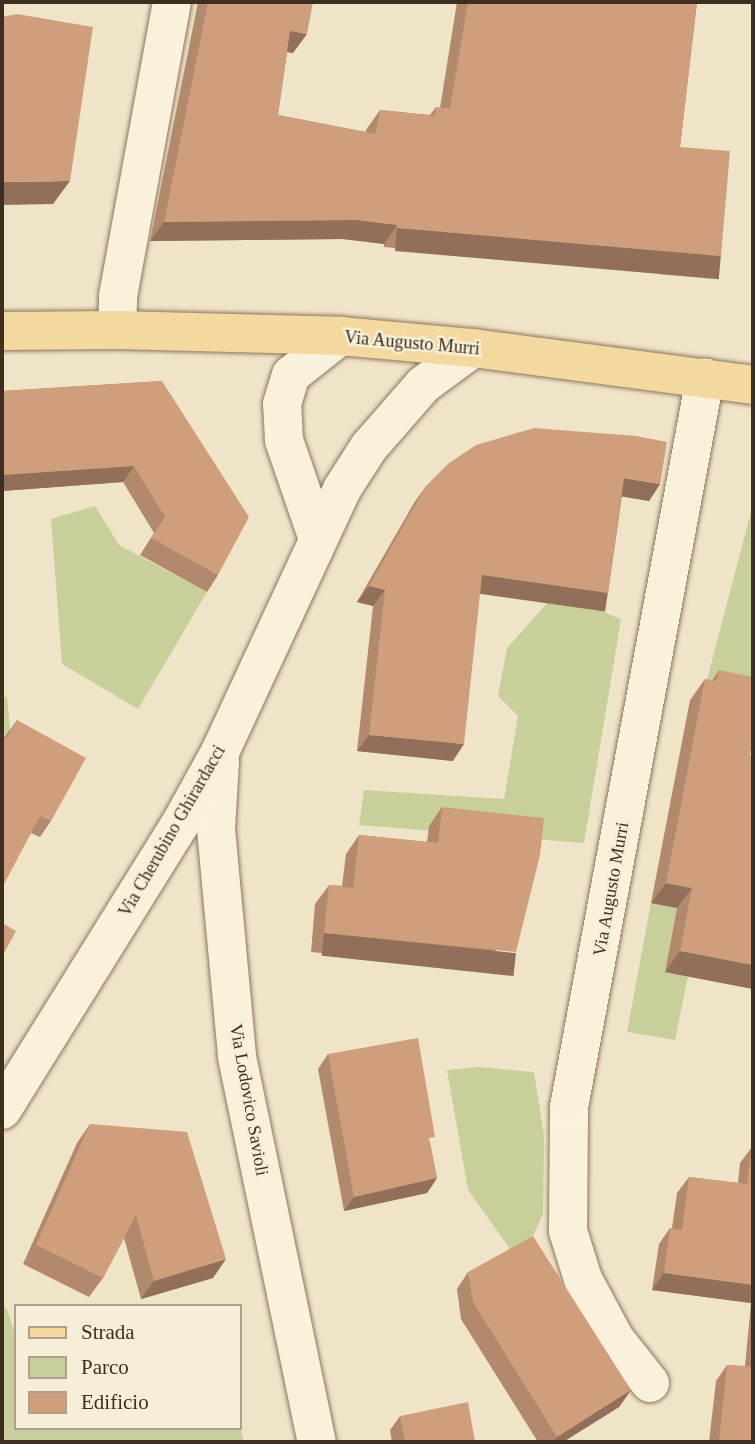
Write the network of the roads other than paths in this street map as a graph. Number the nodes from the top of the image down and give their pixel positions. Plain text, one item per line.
1 (172, 2) edge
2 (117, 330) junction
3 (2, 331) edge
4 (340, 336) junction
5 (472, 348) junction
6 (705, 377) junction
7 (753, 385) edge
8 (318, 539) junction
9 (220, 752) junction
10 (2, 1110) edge
11 (650, 1383) dead end
12 (317, 1442) edge

1 - 2 street
2 - 3 main road, Via Augusto Murri
2 - 4 main road, Via Augusto Murri
4 - 5 main road, Via Augusto Murri
4 - 8 street
5 - 6 main road, Via Augusto Murri
5 - 8 street, Via Cherubino Ghirardacci
6 - 7 main road, Via Augusto Murri
6 - 11 street, Via Augusto Murri
8 - 9 street, Via Cherubino Ghirardacci
9 - 10 street, Via Cherubino Ghirardacci
9 - 12 street, Via Lodovico Savioli

